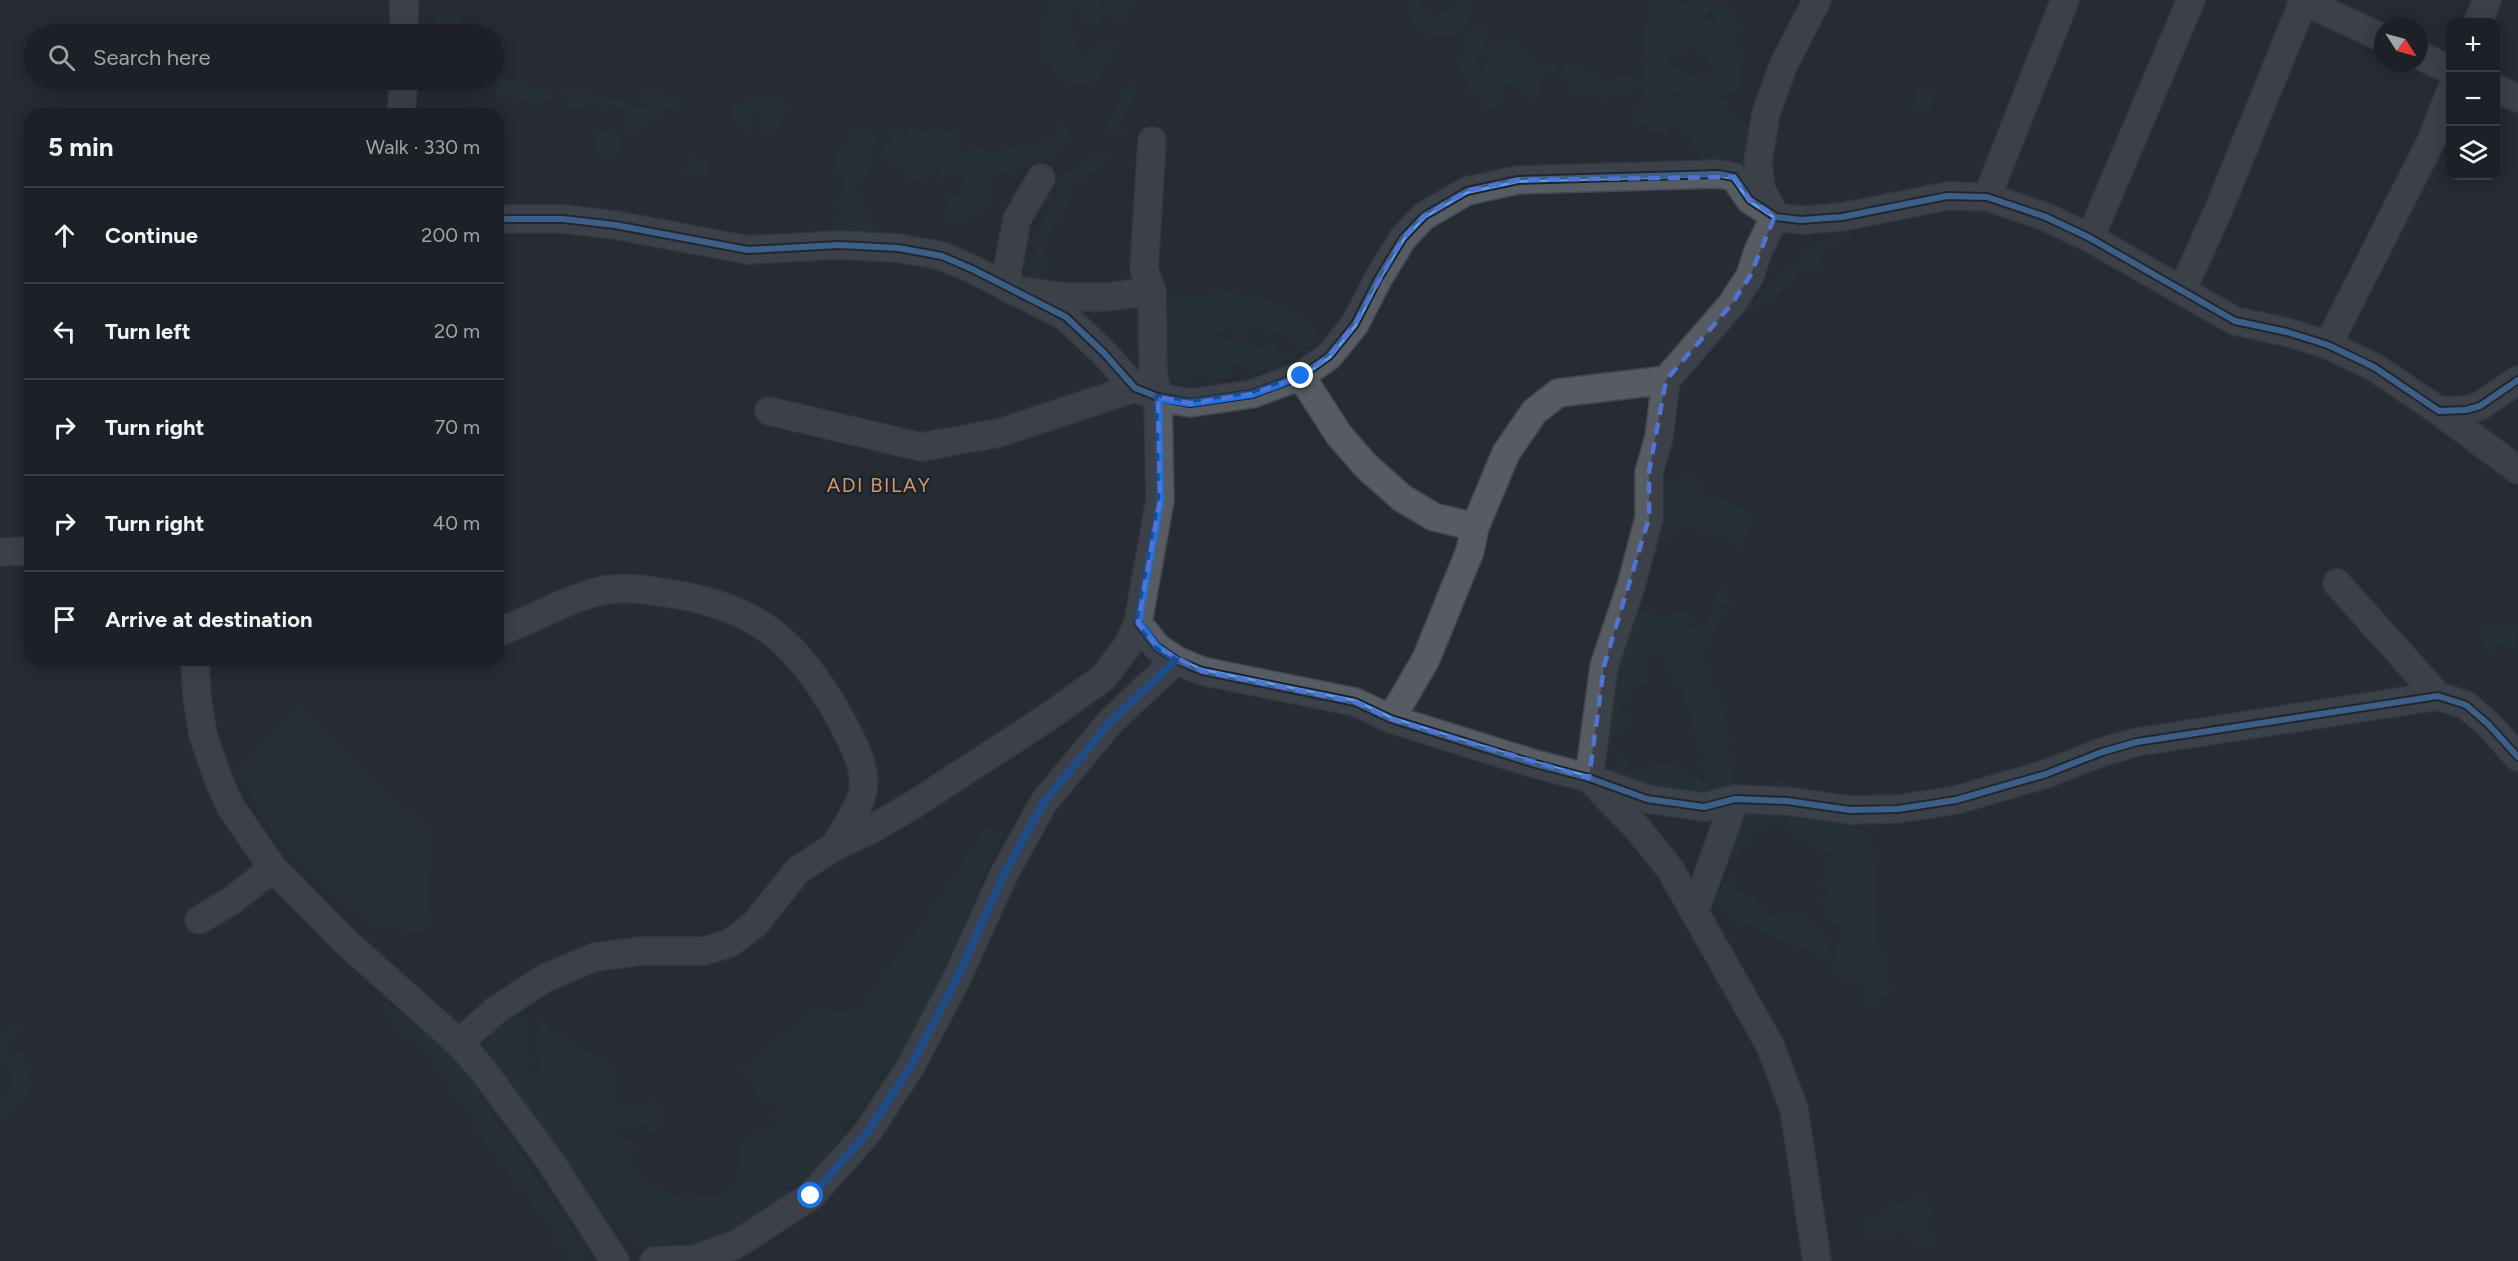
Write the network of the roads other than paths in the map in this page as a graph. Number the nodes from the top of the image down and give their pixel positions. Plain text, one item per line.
1 (404, 0) edge
2 (1817, 0) edge
3 (2065, 0) edge
4 (2191, 0) edge
5 (2303, 0) edge
6 (2487, 0) edge
7 (2480, 18) edge
8 (404, 24) edge
9 (2374, 34) edge
10 (2428, 59) edge
11 (2446, 68) edge
12 (403, 90) edge
13 (2500, 91) edge
14 (2518, 98) edge
15 (2446, 105) edge
16 (402, 108) edge
17 (1152, 141) dead end
18 (1041, 178) dead end
19 (1987, 197) junction
20 (1775, 216) junction
21 (504, 219) edge
22 (2090, 238) junction
23 (1011, 290) junction
24 (1152, 291) junction
25 (2182, 291) junction
26 (2328, 345) junction
27 (1301, 376) junction
28 (1666, 380) junction
29 (2518, 380) edge
30 (1147, 393) junction
31 (770, 411) dead end
32 (2439, 411) junction
33 (2518, 470) edge
34 (1475, 527) junction
35 (24, 551) edge
36 (0, 552) edge
37 (2337, 584) dead end
38 (1138, 622) junction
39 (504, 629) edge
40 (1176, 660) junction
41 (195, 666) edge
42 (2438, 696) junction
43 (1391, 719) junction
44 (2518, 757) edge
45 (1589, 778) junction
46 (1735, 799) junction
47 (834, 847) junction
48 (273, 868) junction
49 (1695, 911) junction
50 (199, 920) dead end
51 (459, 1043) junction
52 (614, 1258) edge
53 (694, 1260) edge
54 (640, 1261) edge
55 (654, 1261) edge
56 (1817, 1261) edge

1 - 8 street
2 - 20 street
3 - 19 street
4 - 22 street
5 - 9 street
5 - 25 street
6 - 7 street
10 - 11 street
12 - 16 street
13 - 14 street
15 - 26 street
17 - 24 street
18 - 23 street
19 - 20 street
19 - 22 street
20 - 27 street
20 - 28 street
21 - 23 street
22 - 25 street
23 - 24 street
23 - 30 street
24 - 30 street
25 - 26 street
26 - 32 street
27 - 30 street
27 - 34 street
28 - 34 street
28 - 45 street
29 - 32 street
30 - 31 street
30 - 38 street
32 - 33 street
34 - 43 street
35 - 36 street
37 - 42 street
38 - 40 street
38 - 47 street
39 - 47 street
40 - 43 street
40 - 53 street
41 - 48 street
42 - 44 street
42 - 46 street
43 - 45 street
45 - 46 street
45 - 49 street
46 - 49 street
47 - 51 street
48 - 50 street
48 - 51 street
49 - 56 street
51 - 52 street
52 - 54 street
53 - 55 street

